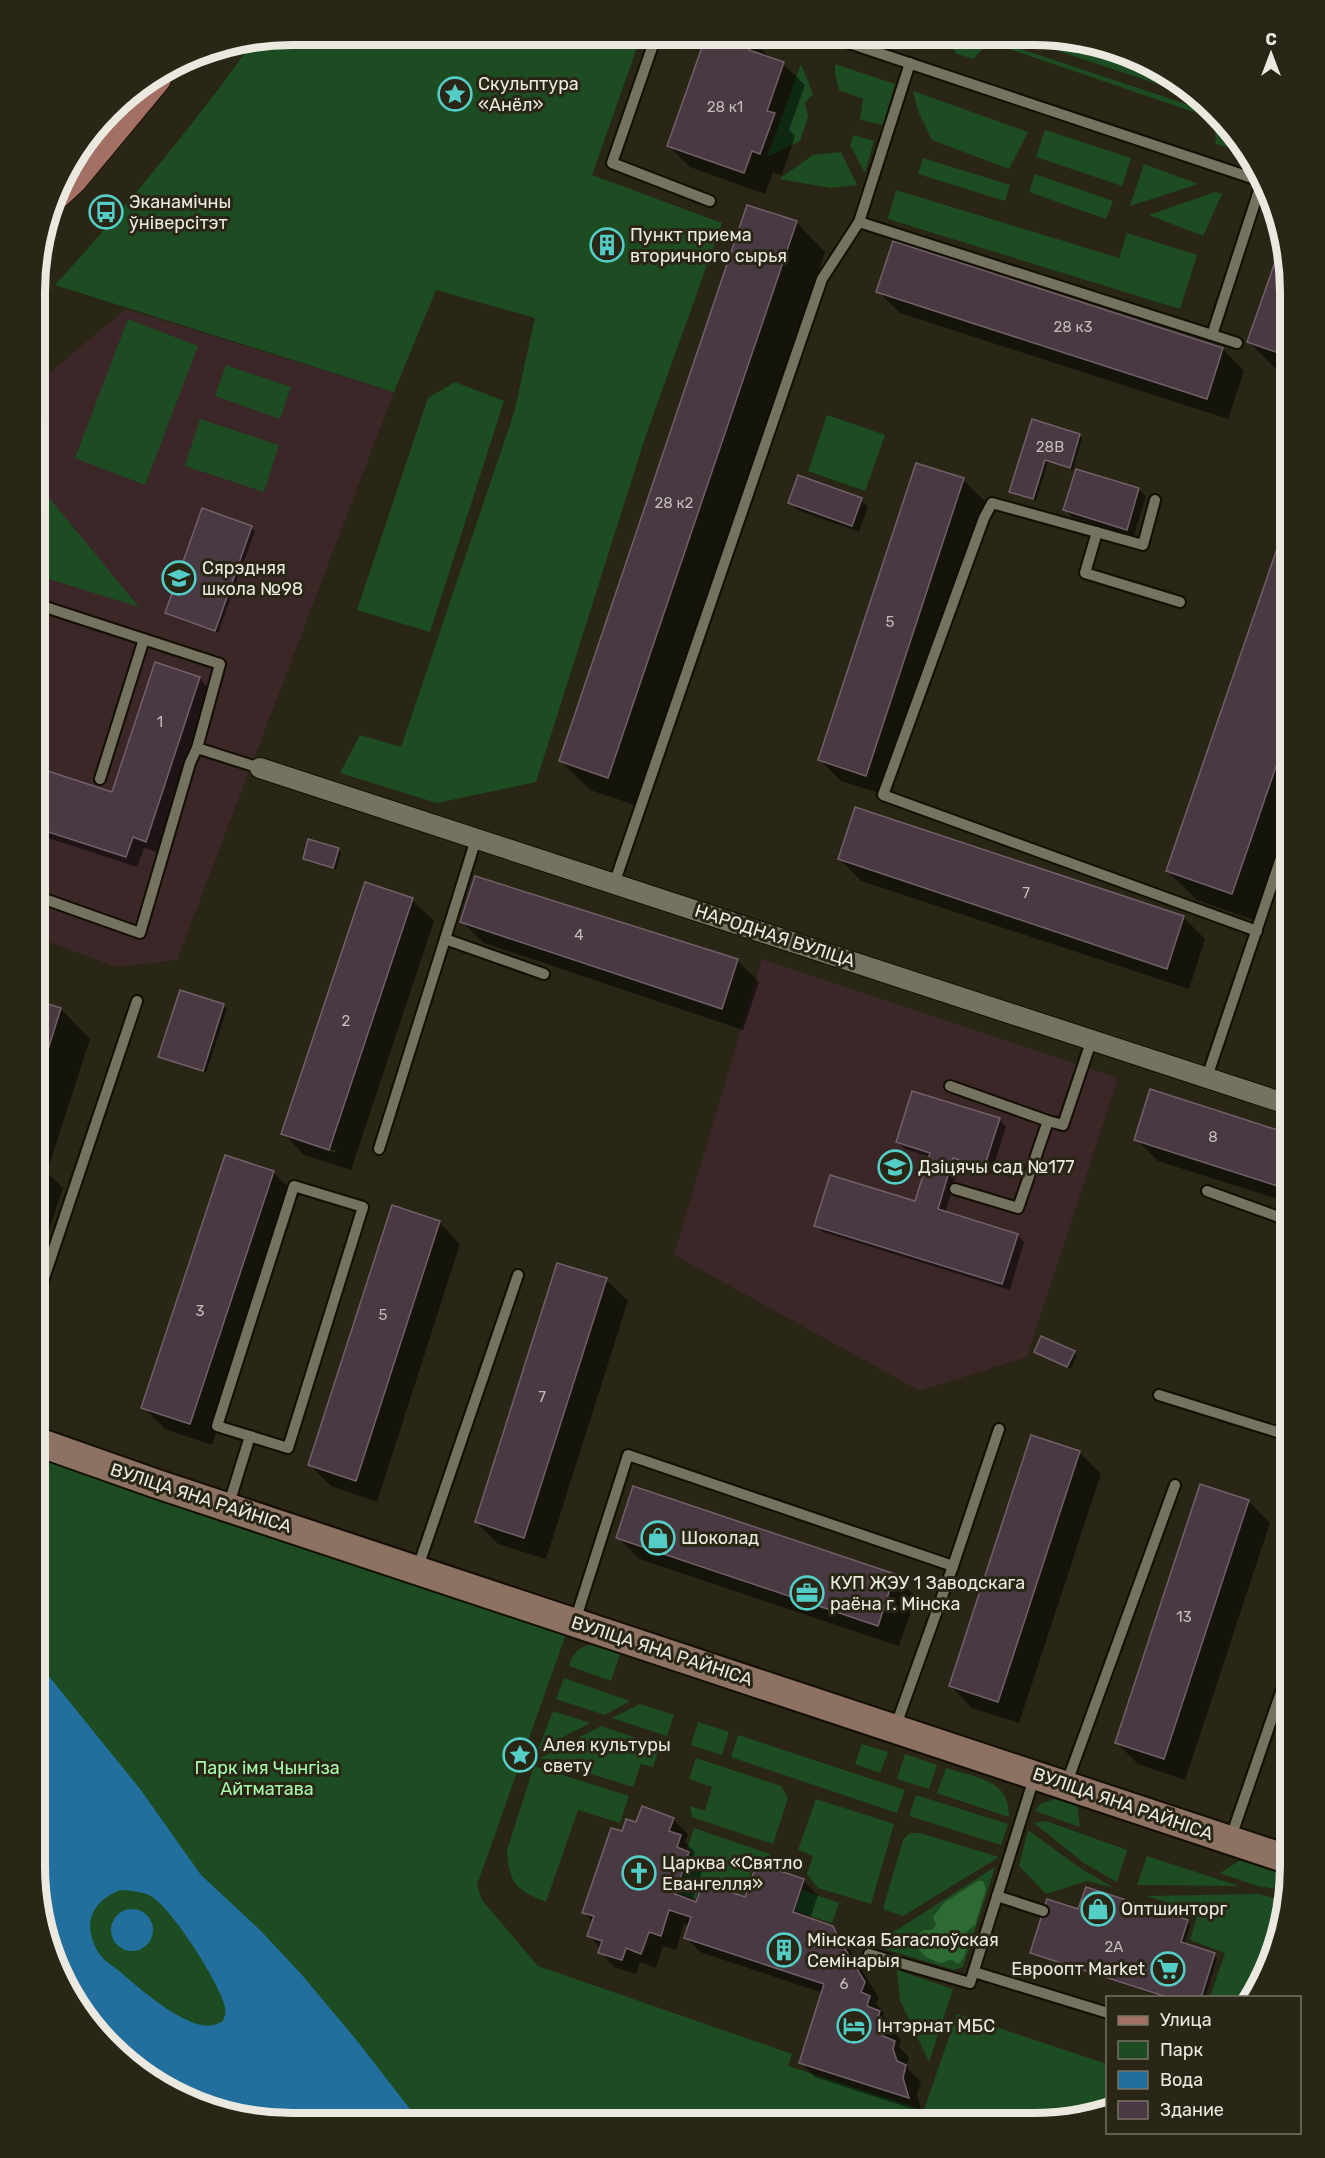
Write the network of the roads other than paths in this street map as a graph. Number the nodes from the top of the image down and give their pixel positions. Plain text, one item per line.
1 (653, 45) edge
2 (855, 45) edge
3 (910, 63) junction
4 (137, 100) edge
5 (74, 176) edge
6 (1252, 177) edge
7 (1259, 193) edge
8 (710, 201) dead end
9 (859, 222) junction
10 (1212, 335) junction
11 (1237, 343) dead end
12 (1155, 500) dead end
13 (1097, 532) junction
14 (1180, 602) dead end
15 (45, 607) edge
16 (144, 639) junction
17 (197, 748) junction
18 (260, 768) joint
19 (100, 779) dead end
20 (476, 839) junction
21 (1280, 861) edge
22 (614, 884) junction
23 (45, 899) edge
24 (1257, 931) junction
25 (445, 939) junction
26 (544, 974) dead end
27 (137, 1001) dead end
28 (1092, 1039) junction
29 (1207, 1077) junction
30 (950, 1086) dead end
31 (1280, 1102) edge
32 (1048, 1120) junction
33 (379, 1149) dead end
34 (955, 1189) dead end
35 (1207, 1191) dead end
36 (1280, 1217) edge
37 (45, 1275) edge
38 (518, 1275) dead end
39 (1159, 1395) dead end
40 (999, 1429) dead end
41 (1280, 1433) edge
42 (250, 1436) junction
43 (45, 1445) edge
44 (1175, 1485) dead end
45 (228, 1507) junction
46 (953, 1566) junction
47 (417, 1570) junction
48 (574, 1622) junction
49 (1280, 1695) edge
50 (895, 1728) junction
51 (1035, 1775) junction
52 (1066, 1785) junction
53 (1230, 1840) junction
54 (1280, 1857) edge
55 (997, 1896) junction
56 (1043, 1911) dead end
57 (869, 1954) dead end
58 (974, 1972) junction
59 (1106, 2013) edge

1 - 8 lane
2 - 3 lane
3 - 6 lane
3 - 9 lane
4 - 5 main road
7 - 10 lane
9 - 10 lane
9 - 22 lane
10 - 11 lane
12 - 13 lane
13 - 14 lane
13 - 24 lane
15 - 16 lane
16 - 17 lane
16 - 19 lane
17 - 18 lane
17 - 23 lane
18 - 20 street, НАРОДНАЯ ВУЛІЦА
20 - 22 street, НАРОДНАЯ ВУЛІЦА
20 - 25 lane
21 - 24 lane
22 - 28 street, НАРОДНАЯ ВУЛІЦА
24 - 29 lane
25 - 26 lane
25 - 33 lane
27 - 37 lane
28 - 29 street, НАРОДНАЯ ВУЛІЦА
28 - 32 lane
29 - 31 street, НАРОДНАЯ ВУЛІЦА
30 - 32 lane
32 - 34 lane
35 - 36 lane
38 - 47 lane
39 - 41 lane
40 - 46 lane
42 - 42 lane
42 - 45 lane
43 - 45 street, ВУЛІЦА ЯНА РАЙНІСА
44 - 52 lane
45 - 47 street, ВУЛІЦА ЯНА РАЙНІСА
46 - 48 lane
46 - 50 lane
47 - 48 street, ВУЛІЦА ЯНА РАЙНІСА
48 - 50 street, ВУЛІЦА ЯНА РАЙНІСА
49 - 53 lane
50 - 51 street, ВУЛІЦА ЯНА РАЙНІСА
51 - 52 street, ВУЛІЦА ЯНА РАЙНІСА
51 - 55 lane
52 - 53 street, ВУЛІЦА ЯНА РАЙНІСА
53 - 54 street, ВУЛІЦА ЯНА РАЙНІСА
55 - 56 lane
55 - 58 lane
57 - 58 lane
58 - 59 lane

